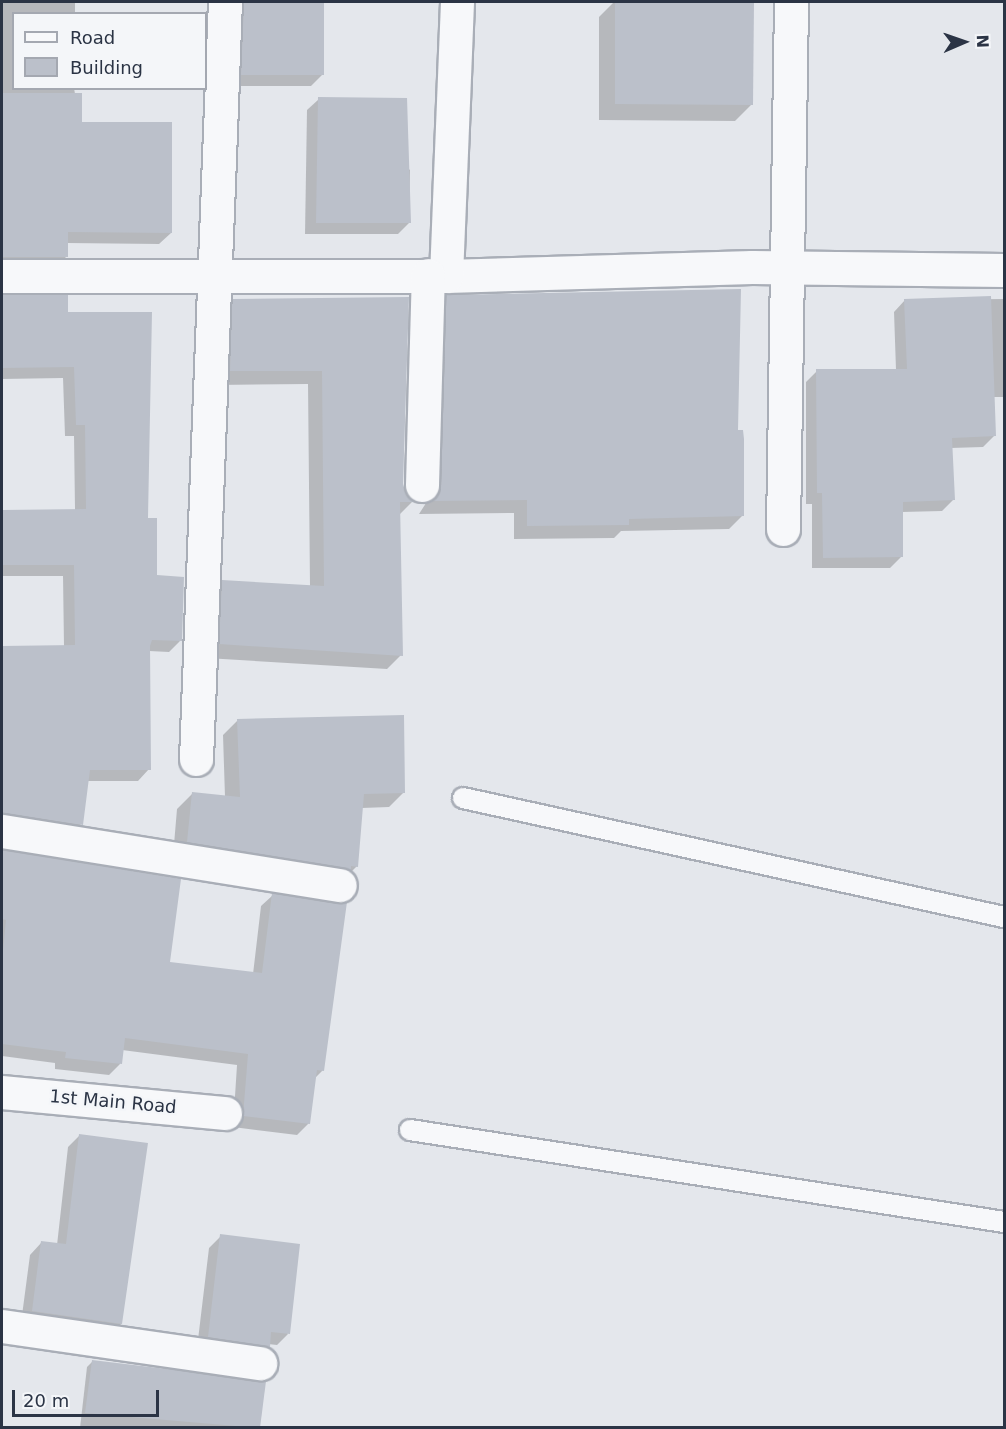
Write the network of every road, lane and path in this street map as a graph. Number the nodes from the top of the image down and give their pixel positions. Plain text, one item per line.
1 (225, 2) edge
2 (457, 2) edge
3 (791, 2) edge
4 (785, 268) junction
5 (1005, 270) edge
6 (216, 273) junction
7 (437, 275) junction
8 (2, 276) edge
9 (422, 485) dead end
10 (783, 530) dead end
11 (196, 759) dead end
12 (463, 798) dead end
13 (2, 831) edge
14 (340, 885) dead end
15 (1005, 917) edge
16 (2, 1092) edge
17 (225, 1113) dead end
18 (410, 1130) dead end
19 (1005, 1222) edge
20 (2, 1326) edge
21 (260, 1363) dead end

1 - 6 street
2 - 7 street
3 - 4 street
4 - 5 street
4 - 7 street
4 - 10 street
6 - 7 street
6 - 8 street
6 - 11 street
7 - 9 street
12 - 15 lane
13 - 14 street
16 - 17 street, 1st Main Road
18 - 19 lane
20 - 21 street

